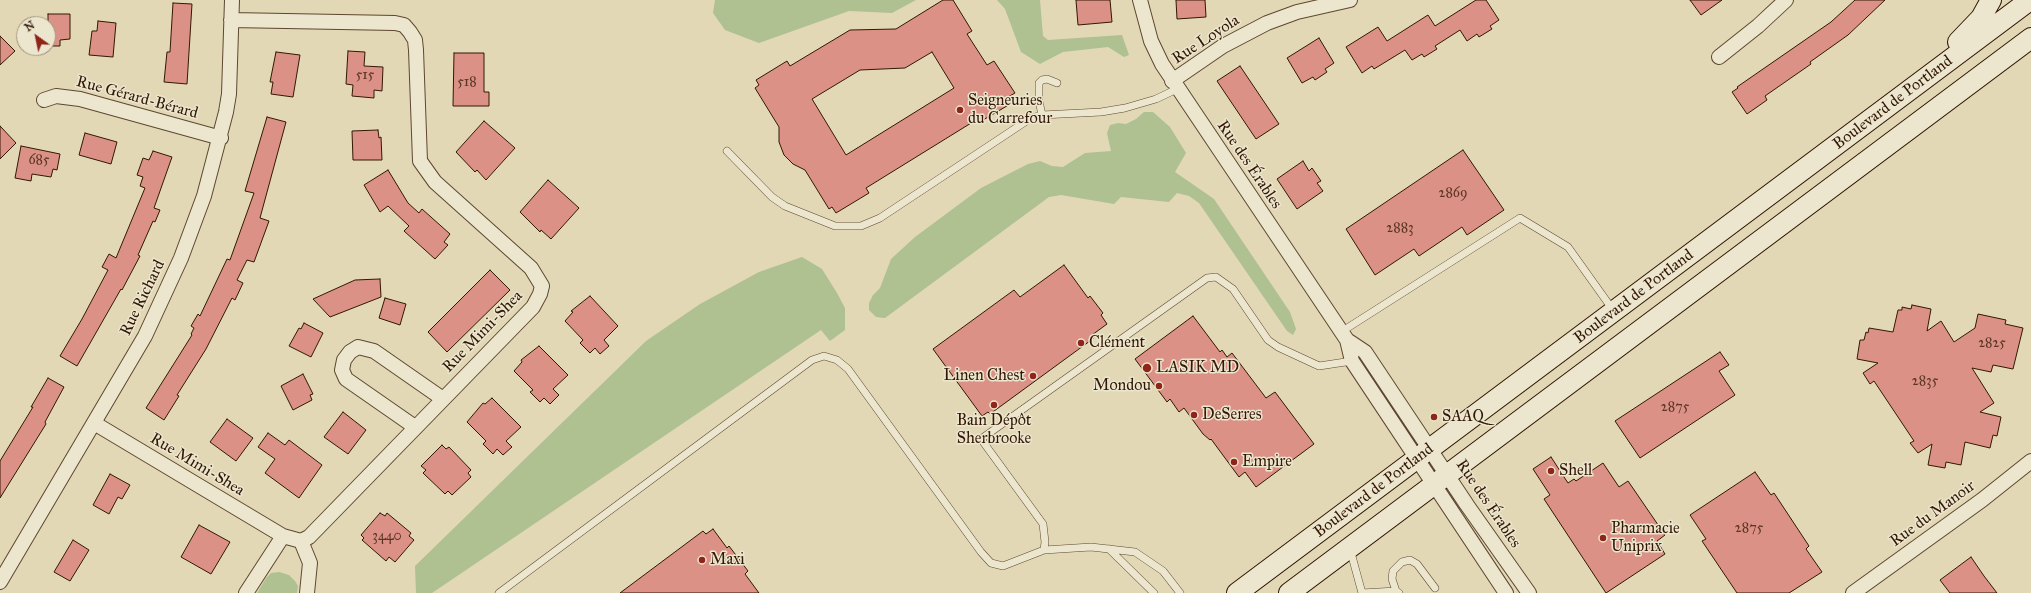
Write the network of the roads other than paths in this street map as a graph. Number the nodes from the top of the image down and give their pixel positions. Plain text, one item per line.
1 (232, 0) edge
2 (1140, 0) edge
3 (1350, 0) edge
4 (1786, 0) edge
5 (1991, 0) edge
6 (2030, 0) edge
7 (231, 20) junction
8 (2031, 38) edge
9 (1719, 57) dead end
10 (1057, 83) dead end
11 (1175, 85) junction
12 (1905, 93) junction
13 (44, 100) dead end
14 (1042, 115) junction
15 (221, 138) junction
16 (727, 151) dead end
17 (1614, 311) junction
18 (1344, 336) junction
19 (1352, 361) junction
20 (443, 398) junction
21 (94, 423) junction
22 (415, 427) junction
23 (1424, 453) junction
24 (2031, 461) edge
25 (1441, 479) junction
26 (282, 536) junction
27 (301, 541) junction
28 (1350, 547) junction
29 (1109, 549) junction
30 (1044, 550) junction
31 (0, 582) edge
32 (1435, 588) dead end
33 (1397, 592) edge
34 (246, 593) edge
35 (307, 593) edge
36 (499, 593) edge
37 (1154, 593) edge
38 (1180, 593) edge
39 (1237, 593) edge
40 (1289, 593) edge
41 (1365, 593) edge
42 (1506, 593) edge
43 (1529, 593) edge
44 (1853, 593) edge

1 - 7 street, Rue Richard
2 - 11 street, Rue des Érables
3 - 11 street, Rue Loyola
4 - 9 street
5 - 12 main road
6 - 12 main road, Boulevard de Portland
7 - 15 street, Rue Richard
7 - 20 street, Rue Mimi-Shea
8 - 25 main road, Boulevard de Portland
10 - 14 lane
11 - 14 lane
11 - 18 street, Rue des Érables
12 - 17 main road, Boulevard de Portland
13 - 15 street, Rue Gérard-Bérard
14 - 16 lane
15 - 21 street, Rue Richard
17 - 18 lane
17 - 23 main road, Boulevard de Portland
18 - 19 street, Rue des Érables
18 - 23 street, Rue des Érables
19 - 23 street, Rue des Érables
19 - 30 lane
20 - 22 street, Rue Mimi-Shea
20 - 22 street, Rue Mimi-Shea
21 - 26 street, Rue Mimi-Shea
21 - 31 street, Rue Richard
22 - 27 street, Rue Mimi-Shea
23 - 25 street, Rue des Érables
23 - 39 main road, Boulevard de Portland
24 - 44 street, Rue du Manoir
25 - 28 main road, Boulevard de Portland
25 - 42 street, Rue des Érables
25 - 43 street, Rue des Érables
26 - 27 street, Rue Mimi-Shea
26 - 34 street
27 - 35 street
28 - 40 main road, Boulevard de Portland
28 - 41 lane
29 - 30 lane
29 - 37 lane
29 - 38 lane
30 - 36 lane
32 - 33 lane
33 - 41 lane

